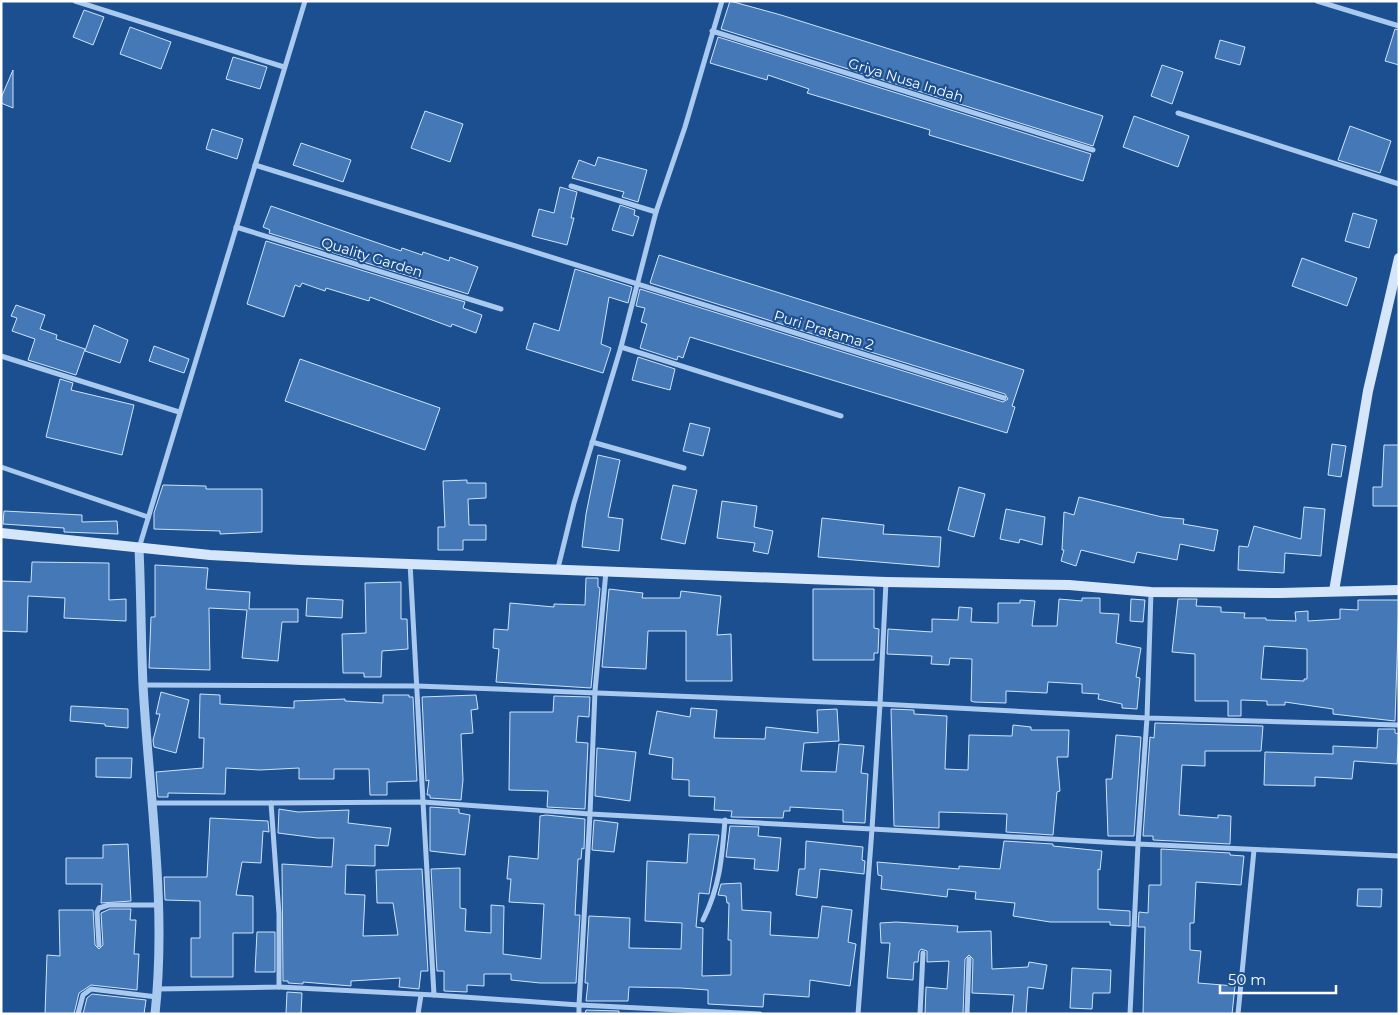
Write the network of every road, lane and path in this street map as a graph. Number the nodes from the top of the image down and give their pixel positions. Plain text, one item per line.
1 (75, 1) edge
2 (305, 1) edge
3 (722, 1) edge
4 (1317, 1) edge
5 (1399, 26) edge
6 (712, 31) junction
7 (284, 68) junction
8 (1178, 113) dead end
9 (1093, 150) dead end
10 (254, 165) junction
11 (1399, 184) edge
12 (571, 186) dead end
13 (656, 212) junction
14 (236, 227) junction
15 (1399, 258) edge
16 (638, 283) junction
17 (502, 309) dead end
18 (621, 347) junction
19 (1, 356) edge
20 (1004, 398) dead end
21 (179, 412) junction
22 (841, 416) dead end
23 (592, 442) junction
24 (1, 467) edge
25 (684, 468) dead end
26 (148, 517) junction
27 (1, 533) edge
28 (139, 548) junction
29 (410, 563) junction
30 (558, 568) junction
31 (606, 570) junction
32 (886, 582) junction
33 (1399, 590) edge
34 (1334, 591) junction
35 (1151, 592) junction
36 (143, 685) junction
37 (417, 686) junction
38 (596, 691) junction
39 (880, 704) junction
40 (1147, 718) junction
41 (1399, 725) edge
42 (423, 802) junction
43 (154, 803) junction
44 (271, 803) junction
45 (590, 814) junction
46 (725, 820) junction
47 (872, 829) junction
48 (1138, 844) junction
49 (1254, 850) junction
50 (1399, 856) edge
51 (159, 905) junction
52 (702, 920) dead end
53 (98, 944) dead end
54 (923, 953) dead end
55 (970, 959) dead end
56 (279, 987) junction
57 (156, 993) junction
58 (421, 995) junction
59 (434, 995) junction
60 (579, 1005) junction
61 (731, 1013) edge
62 (78, 1014) edge
63 (155, 1014) edge
64 (418, 1014) edge
65 (579, 1014) edge
66 (760, 1014) edge
67 (858, 1014) edge
68 (920, 1014) edge
69 (967, 1014) edge
70 (1130, 1014) edge
71 (1238, 1014) edge

1 - 7 street
2 - 7 street
3 - 6 street
4 - 5 street
6 - 9 street, Griya Nusa Indah
6 - 13 street
7 - 10 street
8 - 11 street
10 - 14 street
10 - 16 street, Puri Pratama 2
12 - 13 street
13 - 16 street
14 - 17 street, Quality Garden
14 - 21 street
15 - 34 main road
16 - 18 street
16 - 20 street, Puri Pratama 2
18 - 22 street
18 - 23 street
19 - 21 street
21 - 26 street
23 - 25 street
23 - 30 street
24 - 26 street
26 - 28 street
27 - 28 main road
28 - 29 main road
28 - 36 street
29 - 30 main road
29 - 37 street
30 - 31 main road
31 - 32 main road
31 - 38 street
32 - 35 main road
32 - 39 street
33 - 34 main road
34 - 35 main road
35 - 40 street
36 - 37 street
36 - 43 street
37 - 38 street
37 - 42 street
38 - 39 street
38 - 45 street
39 - 40 street
39 - 47 street
40 - 41 street
40 - 48 street
42 - 44 street
42 - 45 street
42 - 59 street
43 - 44 street
43 - 51 street
44 - 56 street
45 - 46 street
45 - 60 street
46 - 47 street
46 - 52 street
47 - 48 street
47 - 67 street
48 - 49 street
48 - 70 street
49 - 50 street
49 - 71 street
51 - 53 street
51 - 57 street
54 - 68 street
55 - 69 street
56 - 57 street
56 - 58 street
57 - 62 street
57 - 63 street
58 - 59 street
58 - 64 street
59 - 60 street
60 - 61 street
60 - 65 street
61 - 66 street

